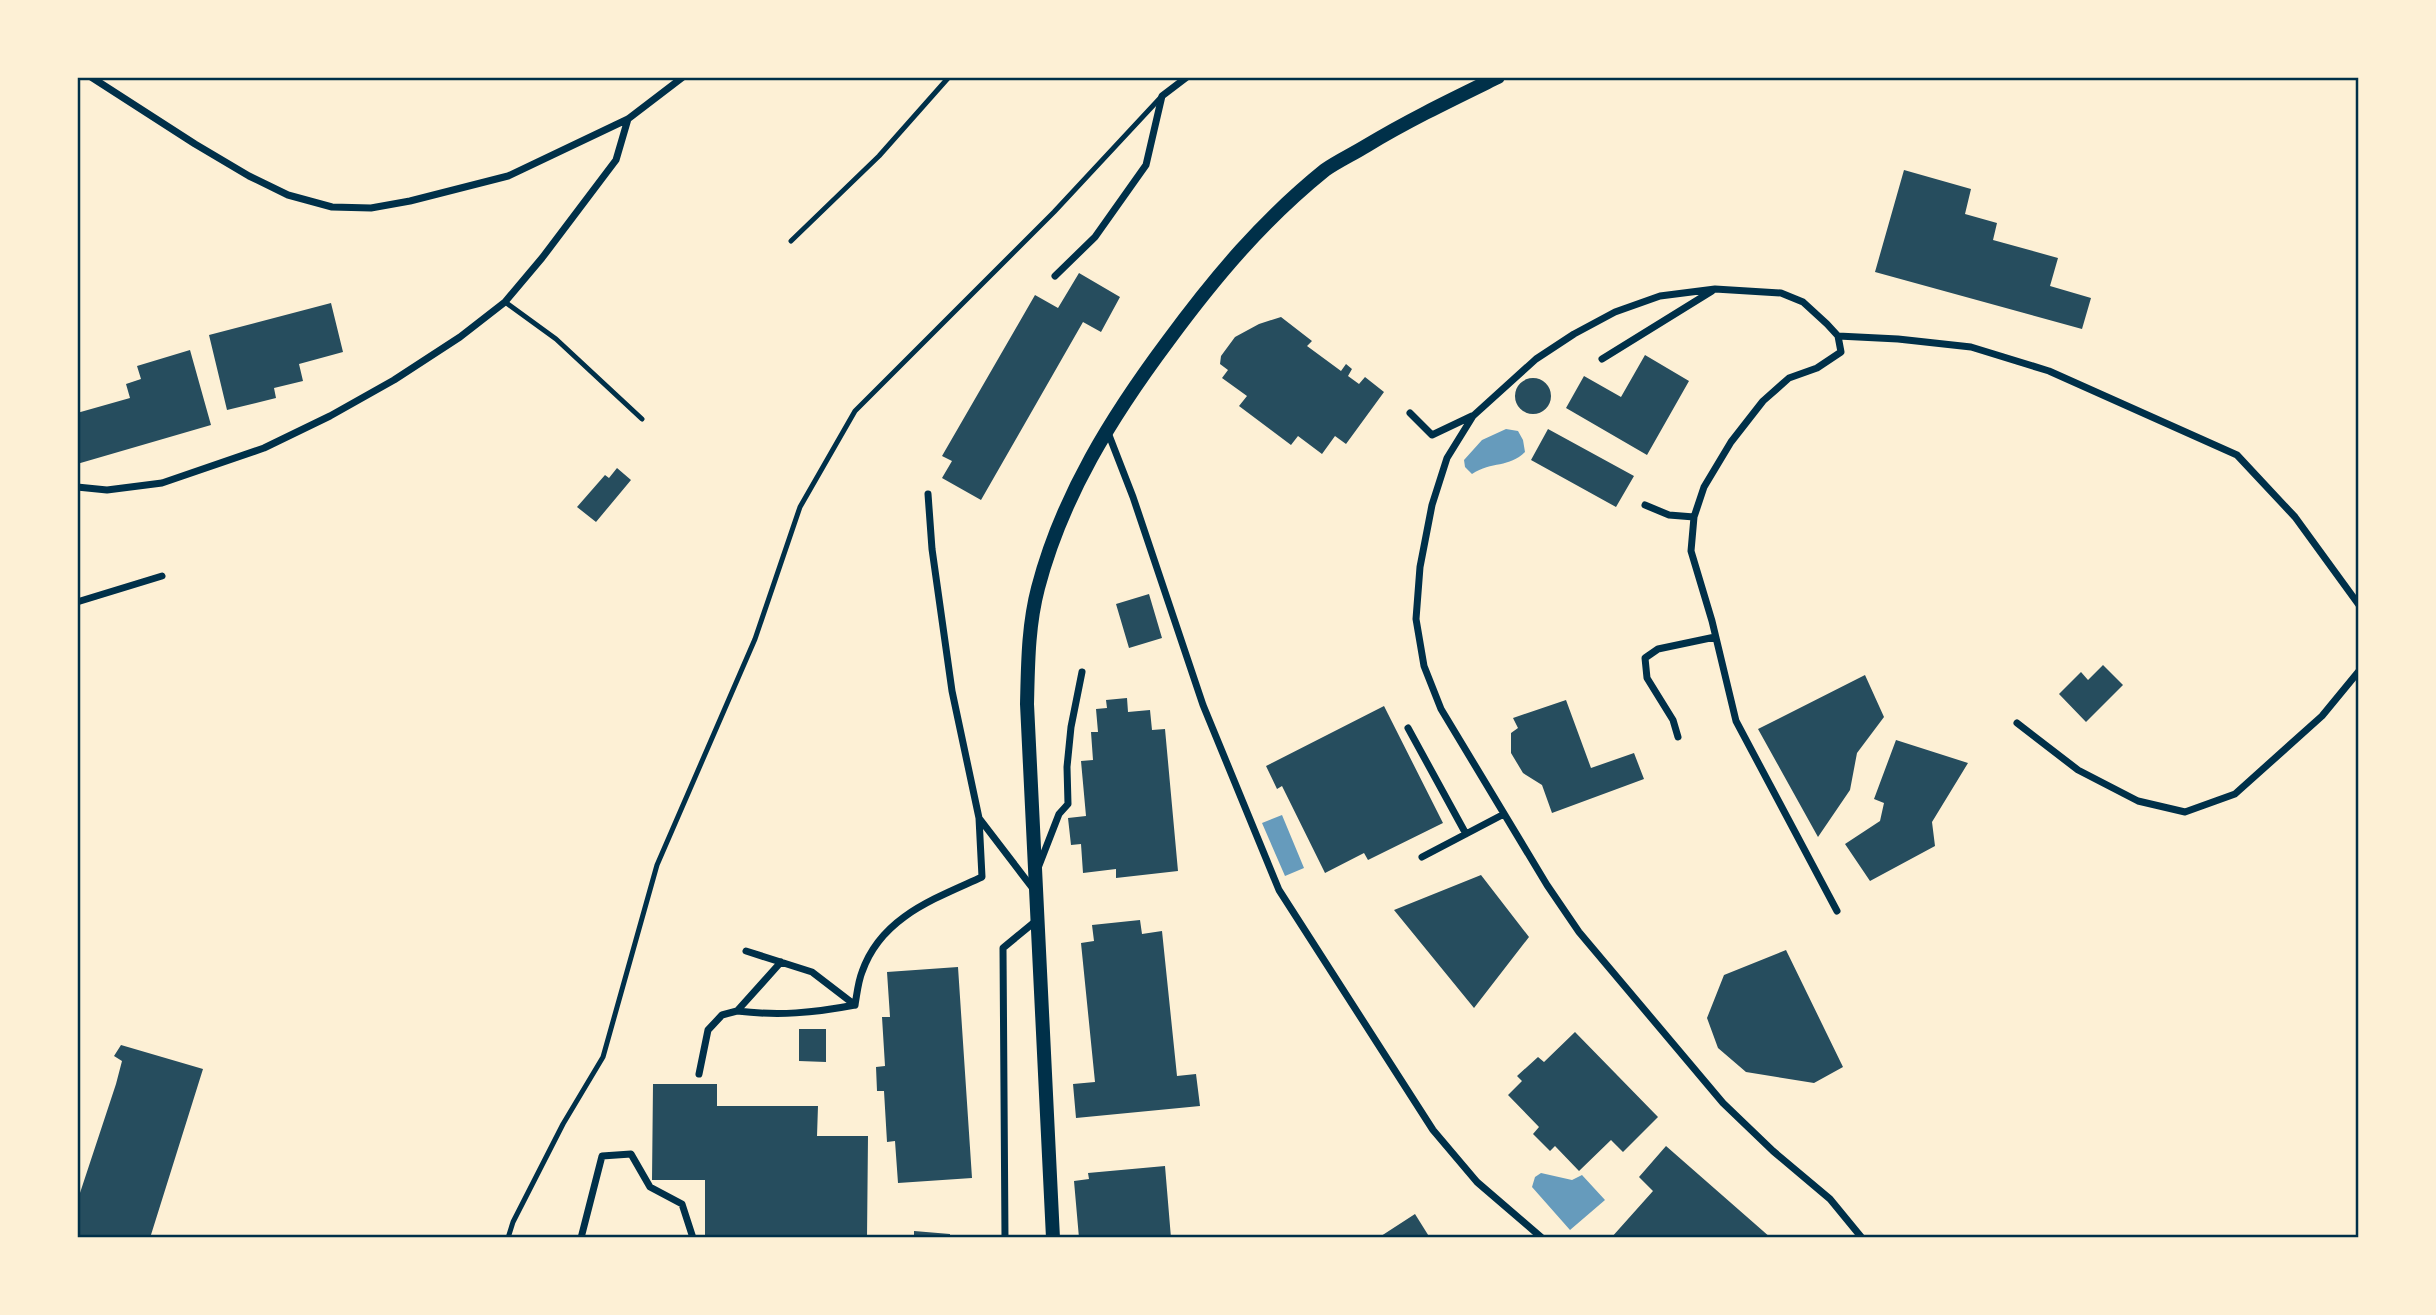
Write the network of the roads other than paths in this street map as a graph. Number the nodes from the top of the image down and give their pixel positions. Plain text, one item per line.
1 (91, 77) edge
2 (683, 77) edge
3 (949, 77) edge
4 (1186, 77) edge
5 (1498, 77) edge
6 (1162, 96) junction
7 (628, 119) junction
8 (790, 241) dead end
9 (1055, 276) dead end
10 (1715, 289) junction
11 (505, 302) junction
12 (1838, 336) junction
13 (1602, 359) dead end
14 (1410, 413) dead end
15 (1473, 416) junction
16 (642, 419) dead end
17 (1107, 430) junction
18 (77, 487) edge
19 (928, 494) dead end
20 (1645, 506) dead end
21 (1694, 517) junction
22 (162, 576) dead end
23 (77, 602) edge
24 (2359, 605) edge
25 (1715, 636) junction
26 (2359, 671) edge
27 (1082, 672) dead end
28 (2017, 723) dead end
29 (1408, 728) dead end
30 (1678, 737) dead end
31 (1504, 814) junction
32 (979, 818) junction
33 (1466, 834) junction
34 (1422, 857) dead end
35 (1035, 875) junction
36 (1037, 893) junction
37 (1837, 911) dead end
38 (1038, 919) junction
39 (746, 951) dead end
40 (781, 962) junction
41 (855, 1005) junction
42 (737, 1011) junction
43 (699, 1074) dead end
44 (508, 1238) edge
45 (582, 1238) edge
46 (693, 1238) edge
47 (1005, 1238) edge
48 (1053, 1238) edge
49 (1542, 1238) edge
50 (1862, 1238) edge

1 - 7 street
2 - 7 street
3 - 8 lane
4 - 6 street
5 - 17 main road
6 - 9 street
6 - 44 lane
7 - 11 street
10 - 12 street
10 - 13 street
10 - 15 street
11 - 16 lane
11 - 18 street
12 - 21 street
12 - 24 street
14 - 15 street
15 - 31 street
17 - 35 main road
17 - 49 street
19 - 32 street
20 - 21 street
21 - 25 street
22 - 23 street
25 - 30 street
25 - 37 street
26 - 28 street
27 - 35 street
29 - 33 street
31 - 33 street
31 - 50 street
32 - 36 street
32 - 41 street
33 - 34 street
35 - 36 main road
36 - 38 main road
38 - 47 street
38 - 48 main road
39 - 40 street
40 - 41 street
40 - 42 street
41 - 42 street
42 - 43 street
45 - 46 street

